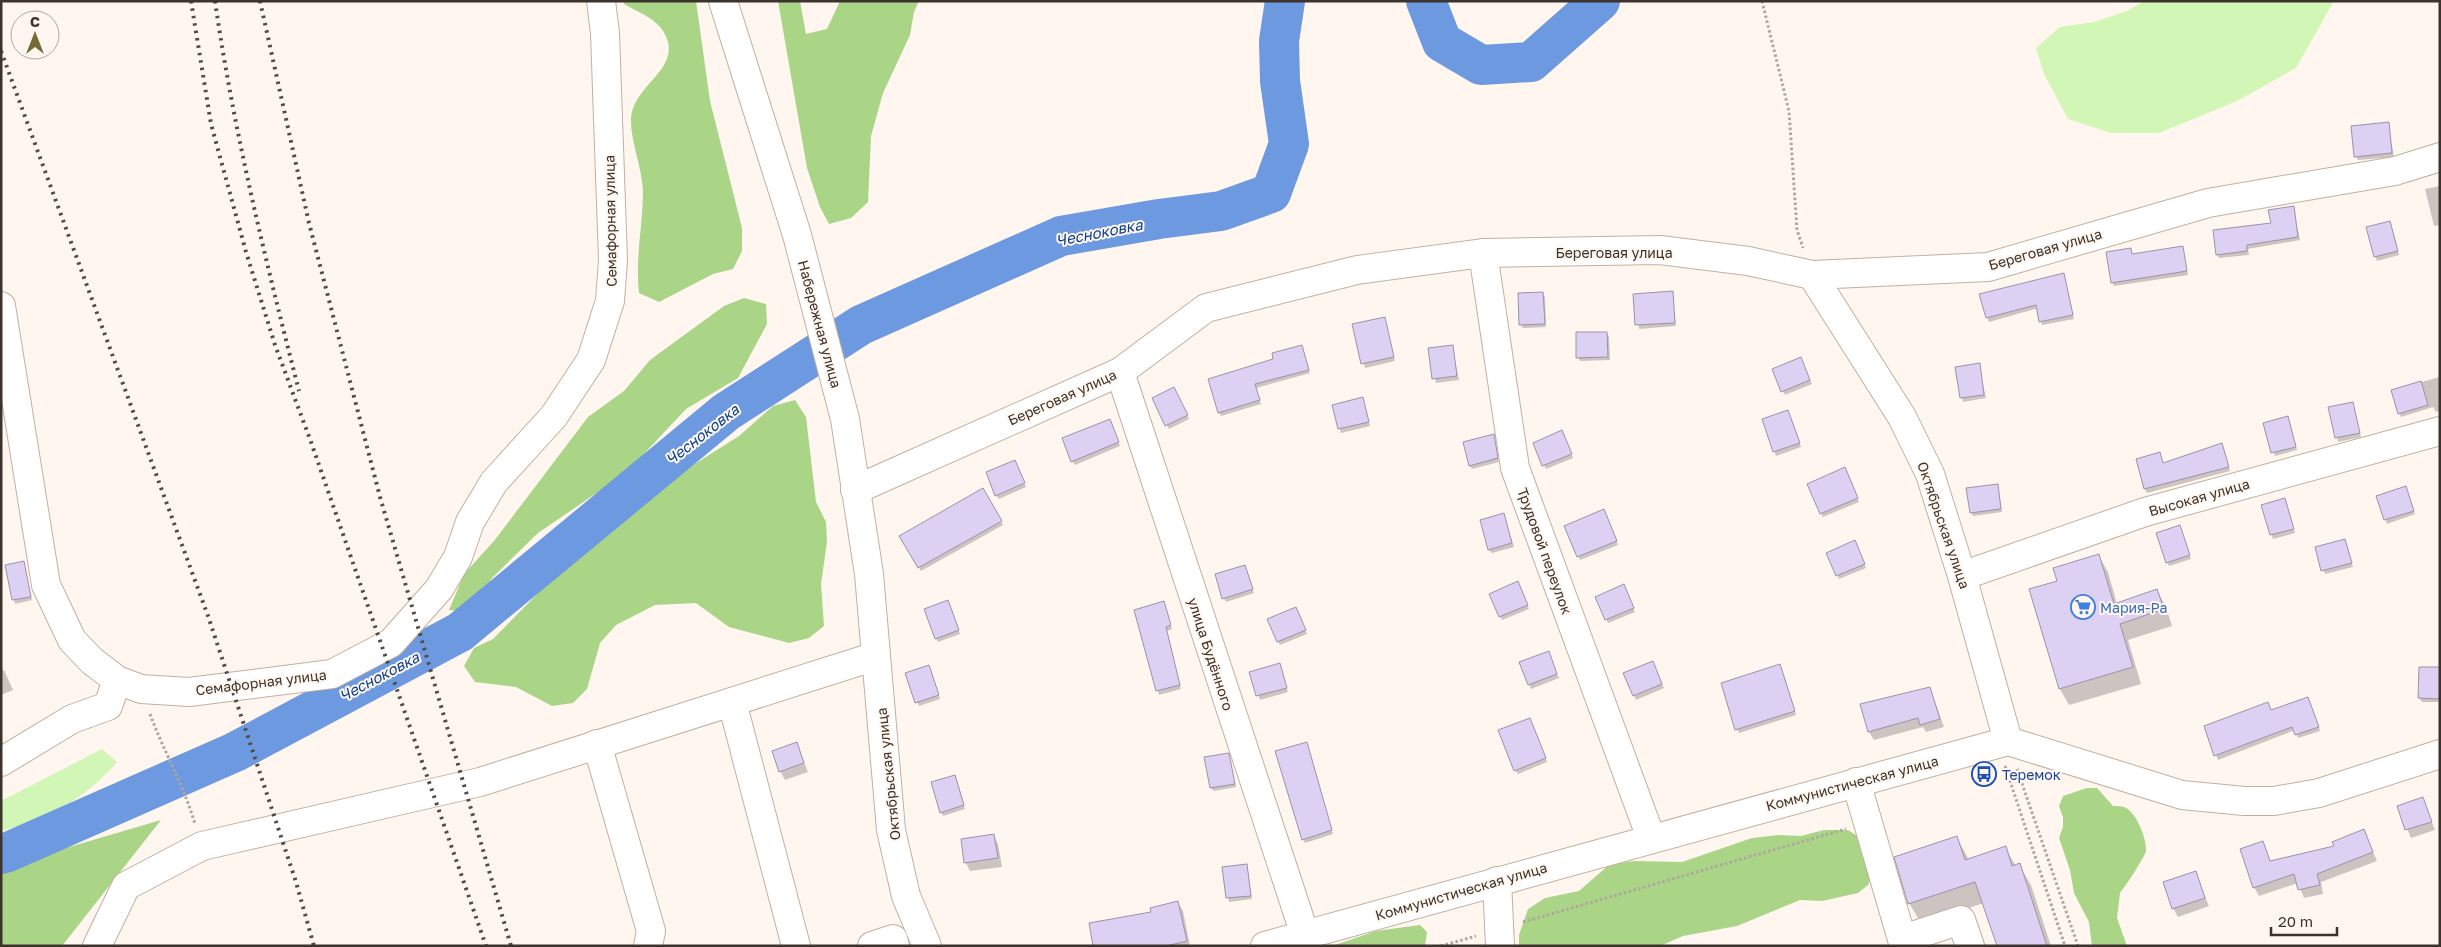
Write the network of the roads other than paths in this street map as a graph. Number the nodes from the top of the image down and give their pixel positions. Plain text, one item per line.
1 (601, 1) edge
2 (723, 1) edge
3 (2440, 157) edge
4 (1484, 253) junction
5 (1812, 275) junction
6 (1, 306) edge
7 (1120, 372) junction
8 (2440, 431) edge
9 (856, 490) junction
10 (1962, 576) junction
11 (876, 656) junction
12 (129, 684) junction
13 (732, 702) junction
14 (2003, 742) junction
15 (597, 744) junction
16 (2440, 754) edge
17 (1, 762) edge
18 (1856, 782) junction
19 (1651, 838) junction
20 (1496, 881) junction
21 (1305, 935) junction
22 (1500, 937) edge
23 (1903, 943) edge
24 (97, 946) edge
25 (648, 946) edge
26 (796, 946) edge
27 (872, 946) edge
28 (895, 946) edge
29 (927, 946) edge
30 (1265, 946) edge
31 (1970, 946) edge

1 - 12 street, Семафорная улица
2 - 9 street, Набережная улица
3 - 5 street, Береговая улица
4 - 5 street, Береговая улица
4 - 7 street, Береговая улица
4 - 19 street, Трудовой переулок
5 - 10 street, Октябрьская улица
6 - 12 street
7 - 9 street, Береговая улица
7 - 21 street, улица Будённого
8 - 10 street, Высокая улица
9 - 11 street, Набережная улица
10 - 14 street, Октябрьская улица
11 - 13 street
11 - 29 street, Октябрьская улица
12 - 17 street
13 - 15 street
13 - 26 street
14 - 16 street
14 - 18 street, Коммунистическая улица
15 - 24 street
15 - 25 street
18 - 19 street, Коммунистическая улица
18 - 23 street
19 - 20 street, Коммунистическая улица
20 - 21 street, Коммунистическая улица
20 - 22 street
21 - 30 street, Коммунистическая улица
23 - 31 street
27 - 28 street

